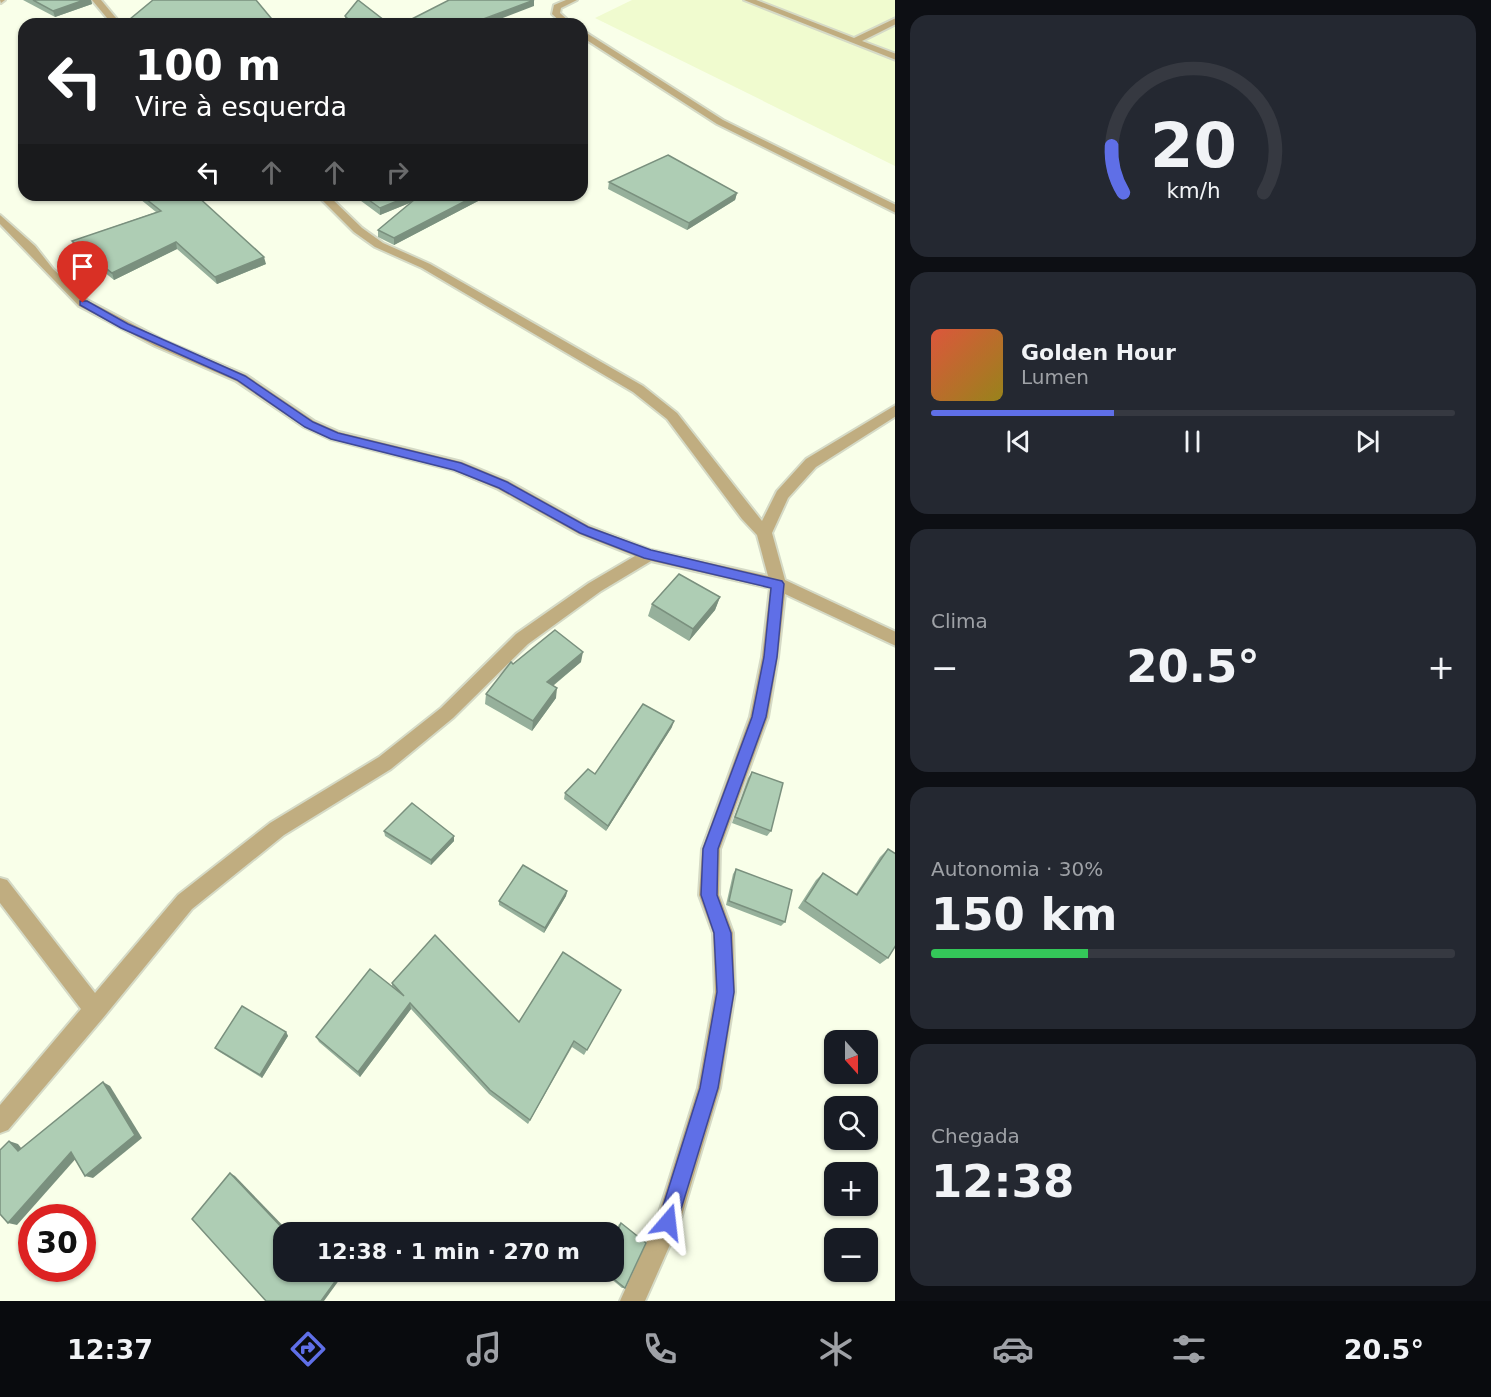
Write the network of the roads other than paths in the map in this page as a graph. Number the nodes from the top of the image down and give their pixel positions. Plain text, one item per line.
1 (96, 0) edge
2 (573, 0) edge
3 (748, 0) edge
4 (112, 18) edge
5 (561, 18) edge
6 (895, 20) edge
7 (588, 37) edge
8 (854, 41) junction
9 (895, 57) edge
10 (328, 201) edge
11 (895, 210) edge
12 (0, 218) edge
13 (895, 410) edge
14 (764, 533) junction
15 (649, 555) junction
16 (777, 584) junction
17 (895, 640) edge
18 (0, 888) edge
19 (96, 1011) junction
20 (0, 1122) edge
21 (632, 1301) edge

1 - 4 street
2 - 5 street
3 - 8 street
6 - 8 street
7 - 11 street
8 - 9 street
10 - 14 street
12 - 15 street
13 - 14 street
14 - 16 street
15 - 16 street
15 - 19 street
16 - 17 street
16 - 21 street
18 - 19 street
19 - 20 street

